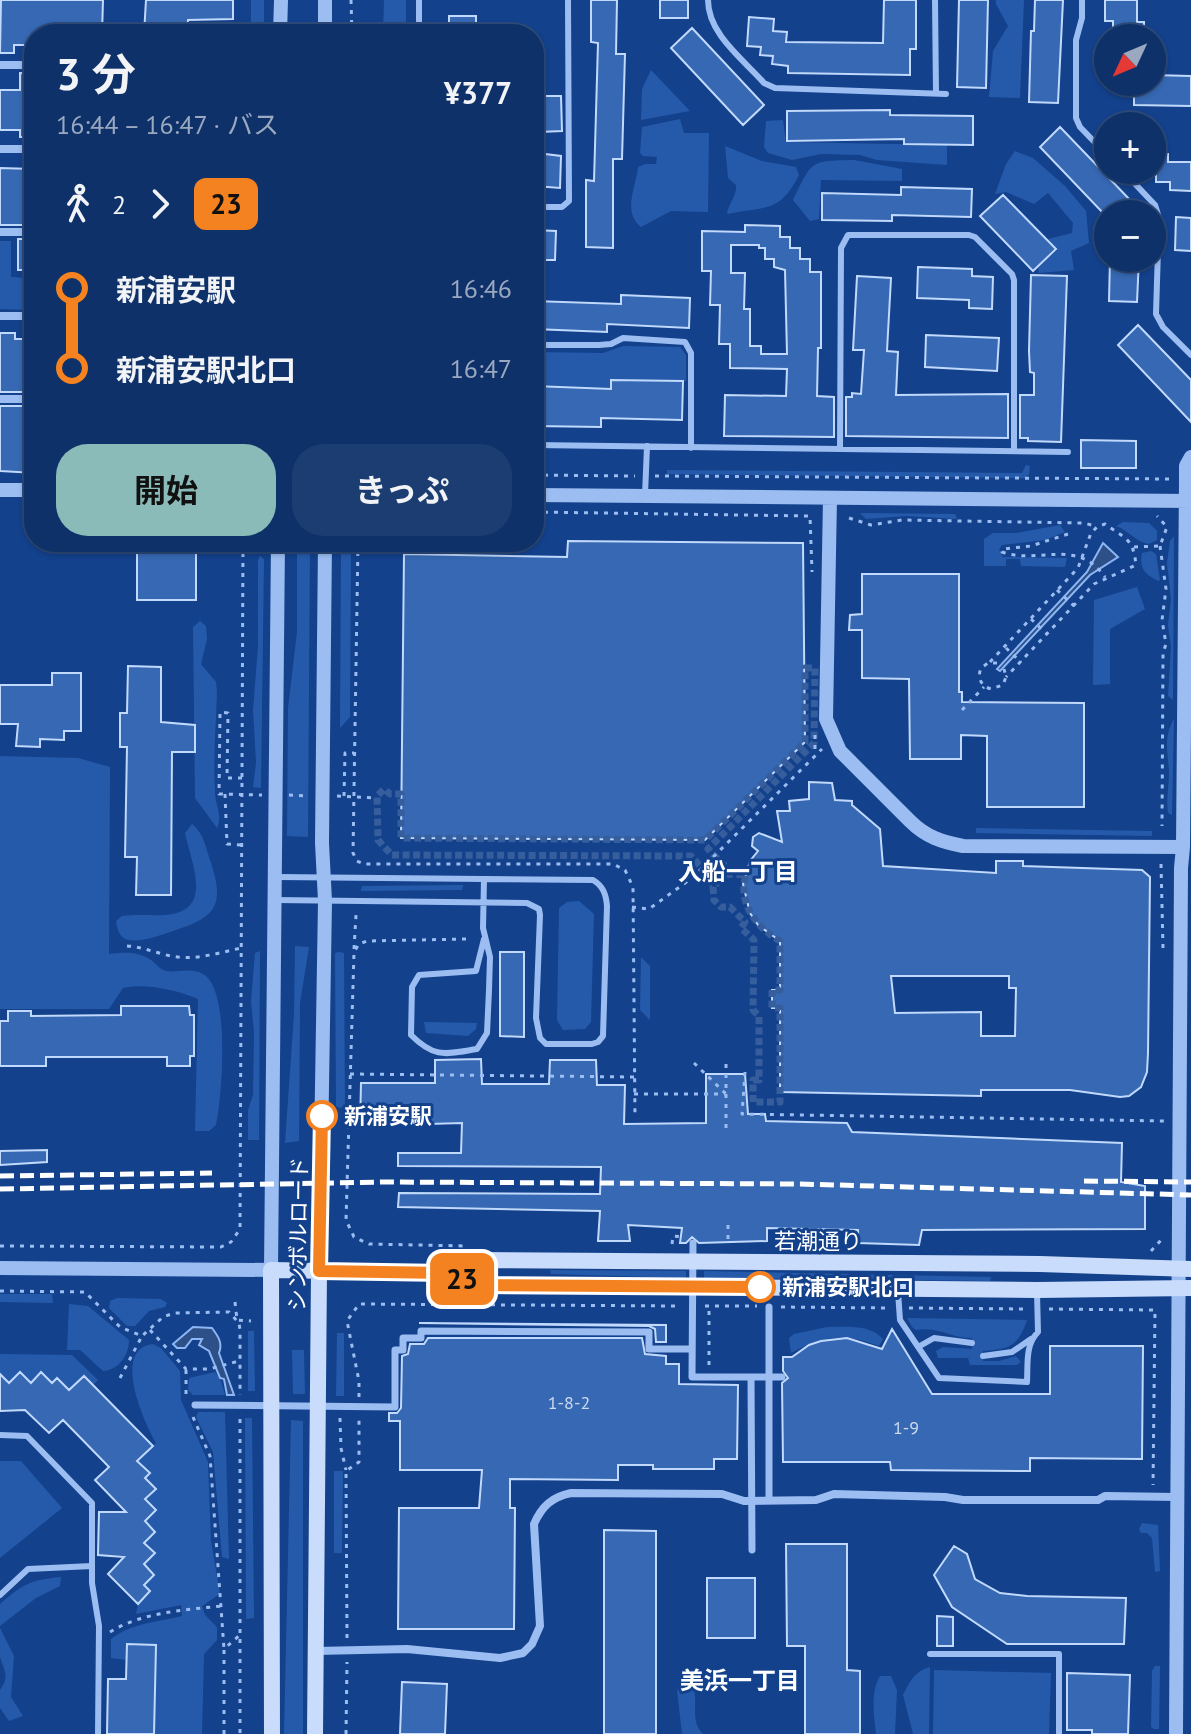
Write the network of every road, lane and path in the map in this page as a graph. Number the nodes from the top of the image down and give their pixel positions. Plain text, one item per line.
1 (281, 0) edge
2 (325, 0) edge
3 (351, 0) edge
4 (419, 0) edge
5 (568, 0) edge
6 (708, 0) edge
7 (935, 0) edge
8 (1082, 0) edge
9 (280, 24) edge
10 (325, 24) edge
11 (352, 24) edge
12 (419, 24) edge
13 (0, 65) edge
14 (24, 65) edge
15 (936, 93) junction
16 (946, 94) dead end
17 (1094, 142) edge
18 (0, 149) edge
19 (24, 149) edge
20 (1135, 184) edge
21 (544, 207) edge
22 (0, 232) edge
23 (24, 232) edge
24 (0, 316) edge
25 (24, 316) edge
26 (544, 345) edge
27 (1191, 355) edge
28 (0, 399) edge
29 (24, 399) edge
30 (544, 445) edge
31 (647, 446) junction
32 (691, 448) junction
33 (840, 449) junction
34 (1014, 451) junction
35 (1068, 452) dead end
36 (1191, 457) edge
37 (544, 475) edge
38 (646, 476) junction
39 (1186, 480) junction
40 (0, 490) edge
41 (24, 490) edge
42 (544, 495) edge
43 (645, 496) junction
44 (830, 498) junction
45 (1188, 501) edge
46 (544, 512) edge
47 (810, 516) dead end
48 (1154, 516) dead end
49 (849, 518) dead end
50 (1097, 527) junction
51 (1068, 534) dead end
52 (1160, 546) junction
53 (1133, 547) junction
54 (243, 552) edge
55 (278, 552) edge
56 (325, 552) edge
57 (358, 552) edge
58 (1082, 557) junction
59 (1107, 579) junction
60 (1057, 590) junction
61 (1074, 606) junction
62 (1031, 619) junction
63 (1047, 634) junction
64 (1005, 647) junction
65 (990, 662) junction
66 (1021, 662) junction
67 (997, 663) dead end
68 (1004, 669) dead end
69 (1006, 677) junction
70 (985, 687) junction
71 (962, 710) dead end
72 (824, 746) dead end
73 (355, 753) junction
74 (242, 778) junction
75 (220, 780) dead end
76 (225, 794) dead end
77 (344, 796) dead end
78 (1162, 826) dead end
79 (242, 845) junction
80 (1183, 847) junction
81 (1163, 867) dead end
82 (274, 877) junction
83 (323, 877) junction
84 (484, 879) junction
85 (273, 900) junction
86 (325, 901) junction
87 (483, 903) junction
88 (632, 907) junction
89 (356, 915) dead end
90 (466, 939) dead end
91 (484, 939) junction
92 (127, 946) dead end
93 (1163, 947) dead end
94 (241, 948) junction
95 (354, 952) junction
96 (726, 1061) dead end
97 (694, 1063) dead end
98 (745, 1072) dead end
99 (350, 1074) junction
100 (634, 1077) junction
101 (634, 1094) junction
102 (726, 1094) junction
103 (635, 1118) dead end
104 (1164, 1121) dead end
105 (726, 1128) dead end
106 (728, 1225) dead end
107 (681, 1237) dead end
108 (1163, 1238) dead end
109 (693, 1243) dead end
110 (0, 1246) edge
111 (481, 1246) dead end
112 (672, 1248) dead end
113 (728, 1249) dead end
114 (1147, 1253) dead end
115 (0, 1268) edge
116 (1184, 1268) edge
117 (271, 1270) junction
118 (319, 1271) junction
119 (446, 1273) junction
120 (898, 1288) junction
121 (1184, 1289) edge
122 (1037, 1290) junction
123 (235, 1302) dead end
124 (709, 1306) junction
125 (769, 1307) junction
126 (899, 1308) junction
127 (1037, 1309) junction
128 (251, 1321) dead end
129 (149, 1329) dead end
130 (142, 1336) dead end
131 (1031, 1338) junction
132 (972, 1343) dead end
133 (918, 1347) junction
134 (692, 1349) junction
135 (983, 1356) dead end
136 (239, 1361) dead end
137 (186, 1369) junction
138 (709, 1377) junction
139 (751, 1377) junction
140 (782, 1377) dead end
141 (120, 1378) dead end
142 (195, 1405) dead end
143 (340, 1406) junction
144 (0, 1435) edge
145 (346, 1471) junction
146 (1153, 1488) dead end
147 (1177, 1497) junction
148 (769, 1500) junction
149 (752, 1550) dead end
150 (92, 1566) junction
151 (0, 1595) edge
152 (222, 1606) junction
153 (99, 1638) junction
154 (347, 1640) dead end
155 (224, 1649) junction
156 (316, 1651) junction
157 (930, 1654) dead end
158 (347, 1659) dead end
159 (98, 1734) edge
160 (224, 1734) edge
161 (240, 1734) edge
162 (272, 1734) edge
163 (315, 1734) edge
164 (346, 1734) edge
165 (1059, 1734) edge
166 (1176, 1734) edge

1 - 9 street
2 - 10 street
3 - 11 path
4 - 12 lane
5 - 21 lane
6 - 15 lane
7 - 15 lane
8 - 17 lane
13 - 14 street
15 - 16 lane
18 - 19 street
20 - 27 lane
22 - 23 street
24 - 25 street
26 - 32 lane
28 - 29 street
30 - 31 lane
31 - 32 lane
31 - 38 lane
32 - 33 lane
33 - 34 lane
33 - 34 lane
34 - 35 lane
36 - 39 street
37 - 38 path
38 - 39 path
38 - 43 lane
39 - 45 street
40 - 41 street
42 - 43 street
43 - 44 street
44 - 45 street
44 - 80 street
45 - 80 street
46 - 47 path
48 - 52 path
49 - 50 path
50 - 53 path
50 - 58 path
51 - 58 path
52 - 53 path
52 - 78 path
53 - 59 path
54 - 74 path
55 - 82 street, シンボルロード
56 - 83 street, シンボルロード
57 - 73 path
58 - 59 path
58 - 60 path
59 - 61 path
60 - 61 path
60 - 62 path
61 - 63 path
62 - 63 path
62 - 64 path
63 - 66 path
64 - 65 path
64 - 66 path
65 - 67 path
65 - 70 path
66 - 69 path
68 - 69 path
69 - 70 path
70 - 71 path
72 - 88 path
73 - 77 path
73 - 88 path
74 - 75 path
74 - 79 path
76 - 79 path
79 - 94 path
80 - 116 street
81 - 93 path
82 - 83 lane
82 - 85 street, シンボルロード
83 - 84 lane
83 - 86 street, シンボルロード
84 - 87 lane
84 - 87 lane
85 - 86 lane
85 - 117 street, シンボルロード
86 - 87 lane
86 - 118 street, シンボルロード
87 - 91 lane
88 - 100 path
89 - 95 path
90 - 95 path
91 - 91 lane
92 - 94 path
94 - 110 path
95 - 99 path
96 - 102 path
97 - 102 path
98 - 104 path
99 - 100 path
99 - 111 path
100 - 101 path
101 - 102 path
101 - 103 path
102 - 105 path
106 - 113 path
107 - 112 path
108 - 114 path
109 - 134 street
115 - 117 street
116 - 119 main road, 若潮通り
116 - 121 street
117 - 118 main road, 若潮通り
117 - 162 main road, シンボルロード
118 - 119 main road, 若潮通り
118 - 156 main road, シンボルロード
119 - 120 main road, 若潮通り
120 - 122 main road, 若潮通り
120 - 126 lane
121 - 122 main road, 若潮通り
121 - 147 street
122 - 127 lane
123 - 128 path
124 - 125 path
124 - 138 path
124 - 145 path
125 - 126 path
125 - 148 street
126 - 127 path
126 - 133 lane
127 - 131 lane
127 - 146 path
129 - 137 path
130 - 141 path
131 - 133 lane
131 - 135 lane
132 - 133 lane
134 - 138 street
134 - 143 street
136 - 137 path
137 - 152 path
138 - 139 street
139 - 140 street
139 - 149 street
142 - 143 street
143 - 145 path
144 - 150 lane
145 - 154 path
147 - 148 street
147 - 166 street
148 - 156 street
150 - 151 lane
150 - 153 lane
152 - 153 path
152 - 155 path
153 - 159 lane
155 - 160 path
155 - 161 path
156 - 163 main road, シンボルロード
157 - 165 lane
158 - 164 path

